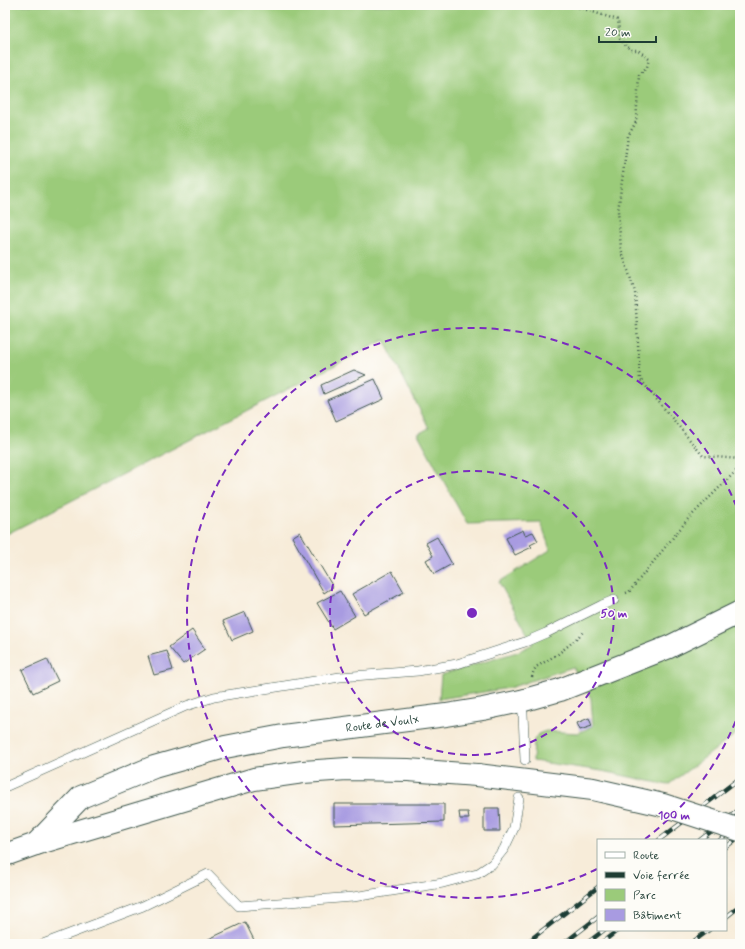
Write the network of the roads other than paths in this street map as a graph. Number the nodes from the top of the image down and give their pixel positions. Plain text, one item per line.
1 (614, 600) road end
2 (740, 612) edge
3 (520, 701) junction
4 (525, 760) dead end
5 (5, 787) edge
6 (519, 798) dead end
7 (740, 830) edge
8 (36, 844) junction
9 (5, 855) edge
10 (43, 944) edge

1 - 5 lane
2 - 3 main road, Route de Voulx
3 - 4 lane
3 - 8 main road, Route de Voulx
6 - 10 lane
7 - 8 main road, bridge
8 - 9 main road

